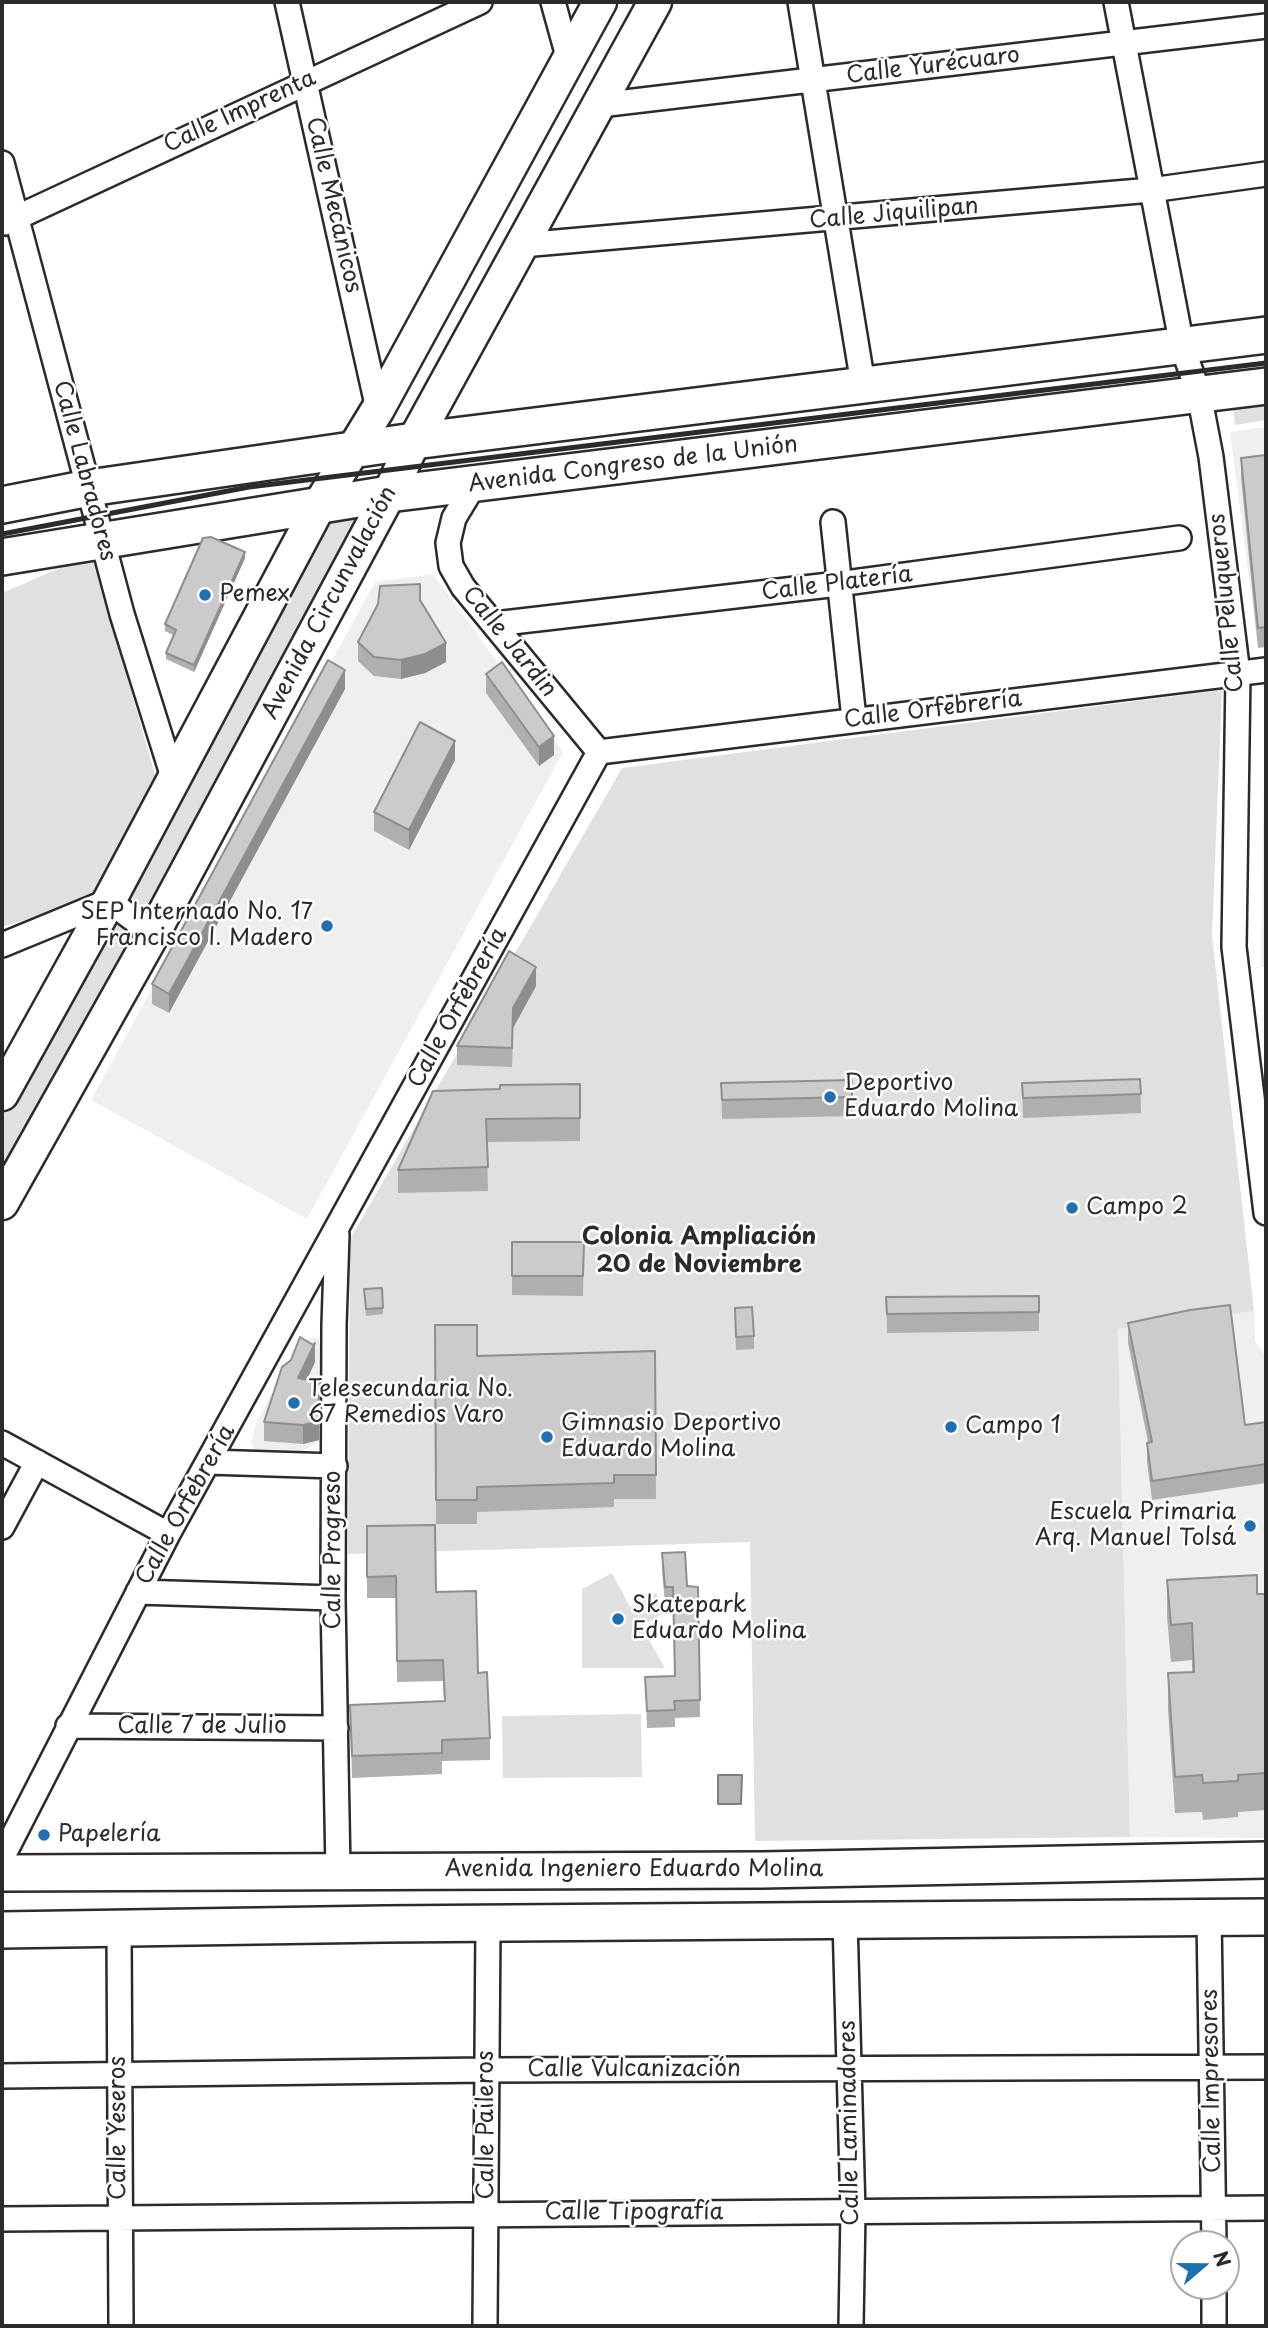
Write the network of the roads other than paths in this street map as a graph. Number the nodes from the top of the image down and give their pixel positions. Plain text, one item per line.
1 (287, 2) edge
2 (480, 2) edge
3 (553, 2) edge
4 (600, 2) edge
5 (655, 2) edge
6 (800, 2) edge
7 (1116, 2) edge
8 (1266, 26) edge
9 (1124, 43) junction
10 (569, 60) junction
11 (813, 80) junction
12 (305, 81) junction
13 (600, 105) junction
14 (2, 163) edge
15 (1266, 174) edge
16 (1151, 190) junction
17 (836, 220) junction
18 (9, 221) edge
19 (522, 244) junction
20 (1266, 335) edge
21 (1182, 346) junction
22 (863, 384) junction
23 (1266, 386) edge
24 (1199, 394) junction
25 (378, 409) junction
26 (414, 441) junction
27 (355, 449) junction
28 (474, 485) junction
29 (89, 488) junction
30 (389, 494) junction
31 (320, 504) junction
32 (2, 505) edge
33 (832, 522) dead end
34 (1179, 538) dead end
35 (102, 540) junction
36 (48, 548) junction
37 (2, 557) edge
38 (2, 571) edge
39 (838, 584) junction
40 (495, 624) junction
41 (1266, 670) edge
42 (1238, 674) junction
43 (854, 719) junction
44 (599, 751) junction
45 (173, 777) junction
46 (109, 901) junction
47 (153, 934) junction
48 (2, 945) edge
49 (2, 1094) edge
50 (2, 1203) edge
51 (1266, 1213) edge
52 (338, 1229) junction
53 (2, 1443) edge
54 (37, 1462) junction
55 (208, 1462) junction
56 (335, 1466) junction
57 (2, 1527) edge
58 (169, 1534) junction
59 (138, 1592) junction
60 (332, 1598) junction
61 (68, 1726) junction
62 (335, 1728) junction
63 (2, 1858) edge
64 (1266, 1860) edge
65 (338, 1871) junction
66 (2, 1873) edge
67 (1209, 1917) junction
68 (1266, 1917) edge
69 (845, 1920) junction
70 (488, 1924) junction
71 (119, 1929) junction
72 (2, 1930) edge
73 (1213, 2067) junction
74 (1266, 2067) edge
75 (848, 2069) junction
76 (486, 2070) junction
77 (2, 2076) edge
78 (119, 2076) junction
79 (1213, 2208) junction
80 (1266, 2208) edge
81 (853, 2212) junction
82 (487, 2214) junction
83 (120, 2218) junction
84 (2, 2219) edge
85 (1213, 2230) edge
86 (1214, 2300) edge
87 (121, 2326) edge
88 (485, 2326) edge
89 (852, 2326) edge
90 (1214, 2326) edge

1 - 12 street, Calle Mecánicos
2 - 12 street, Calle Imprenta
3 - 10 street
4 - 10 main road
5 - 13 main road, Avenida Circunvalación
6 - 11 street
7 - 9 street, Calle Peluqueros
8 - 9 street, Calle Yurécuaro
9 - 11 street, Calle Yurécuaro
9 - 16 street, Calle Peluqueros
10 - 25 main road
11 - 13 street, Calle Yurécuaro
11 - 17 street
12 - 18 street, Calle Imprenta
12 - 25 street, Calle Mecánicos
13 - 19 main road, Avenida Circunvalación
14 - 18 street, Calle Labradores
15 - 16 street, Calle Jiquilipan
16 - 17 street, Calle Jiquilipan
16 - 21 street, Calle Peluqueros
17 - 19 street, Calle Jiquilipan
17 - 22 street
18 - 29 street, Calle Labradores
19 - 26 main road, Avenida Circunvalación
20 - 21 main road
21 - 22 main road
21 - 24 street, Calle Peluqueros
22 - 26 main road
23 - 24 main road, Avenida Congreso de la Unión
24 - 28 main road, Avenida Congreso de la Unión
24 - 42 street, Calle Peluqueros
25 - 27 main road
26 - 27 main road
26 - 30 main road, Avenida Circunvalación
27 - 29 main road
27 - 31 main road
28 - 30 main road, Avenida Congreso de la Unión
28 - 40 street, Calle Jardin
29 - 32 main road
29 - 35 street, Calle Labradores
30 - 31 main road, Avenida Congreso de la Unión
30 - 47 main road, Avenida Circunvalación
31 - 35 main road, Avenida Congreso de la Unión
31 - 45 main road
33 - 39 street
34 - 39 street, Calle Platería
35 - 36 main road, Avenida Congreso de la Unión
35 - 45 street, Calle Labradores
36 - 37 main road, Avenida Congreso de la Unión
36 - 38 street
39 - 40 street, Calle Platería
39 - 43 street
40 - 44 street, Calle Jardin
41 - 42 street, Calle Orfebrería
42 - 43 street, Calle Orfebrería
42 - 51 street, Calle Peluqueros
43 - 44 street, Calle Orfebrería
44 - 52 street, Calle Orfebrería
45 - 46 main road
46 - 47 street
46 - 48 street
46 - 49 main road
47 - 50 main road, Avenida Circunvalación
52 - 55 street, Calle Orfebrería
52 - 56 street, Calle Progreso
53 - 54 street
54 - 57 street
54 - 58 street
55 - 56 street
55 - 58 street, Calle Orfebrería
56 - 60 street, Calle Progreso
58 - 59 street, Calle Orfebrería
59 - 60 street
59 - 61 street, Calle Orfebrería
60 - 62 street, Calle Progreso
61 - 62 street, Calle 7 de Julio
61 - 63 street, Calle Orfebrería
62 - 65 street, Calle Progreso
64 - 65 main road, Avenida Ingeniero Eduardo Molina
65 - 66 main road, Avenida Ingeniero Eduardo Molina
67 - 68 main road
67 - 69 main road
67 - 73 street, Calle Impresores
69 - 70 main road
69 - 75 street, Calle Laminadores
70 - 71 main road
70 - 76 street, Calle Paileros
71 - 72 main road
71 - 78 street, Calle Yeseros
73 - 74 street, Calle Vulcanización
73 - 75 street, Calle Vulcanización
73 - 79 street, Calle Impresores
75 - 76 street, Calle Vulcanización
75 - 81 street, Calle Laminadores
76 - 78 street, Calle Vulcanización
76 - 82 street, Calle Paileros
77 - 78 street, Calle Vulcanización
78 - 83 street, Calle Yeseros
79 - 80 street, Calle Tipografía
79 - 81 street, Calle Tipografía
79 - 85 street, Calle Impresores
81 - 82 street, Calle Tipografía
81 - 89 street, Calle Laminadores
82 - 83 street, Calle Tipografía
82 - 88 street, Calle Paileros
83 - 84 street, Calle Tipografía
83 - 87 street, Calle Yeseros
86 - 90 street

